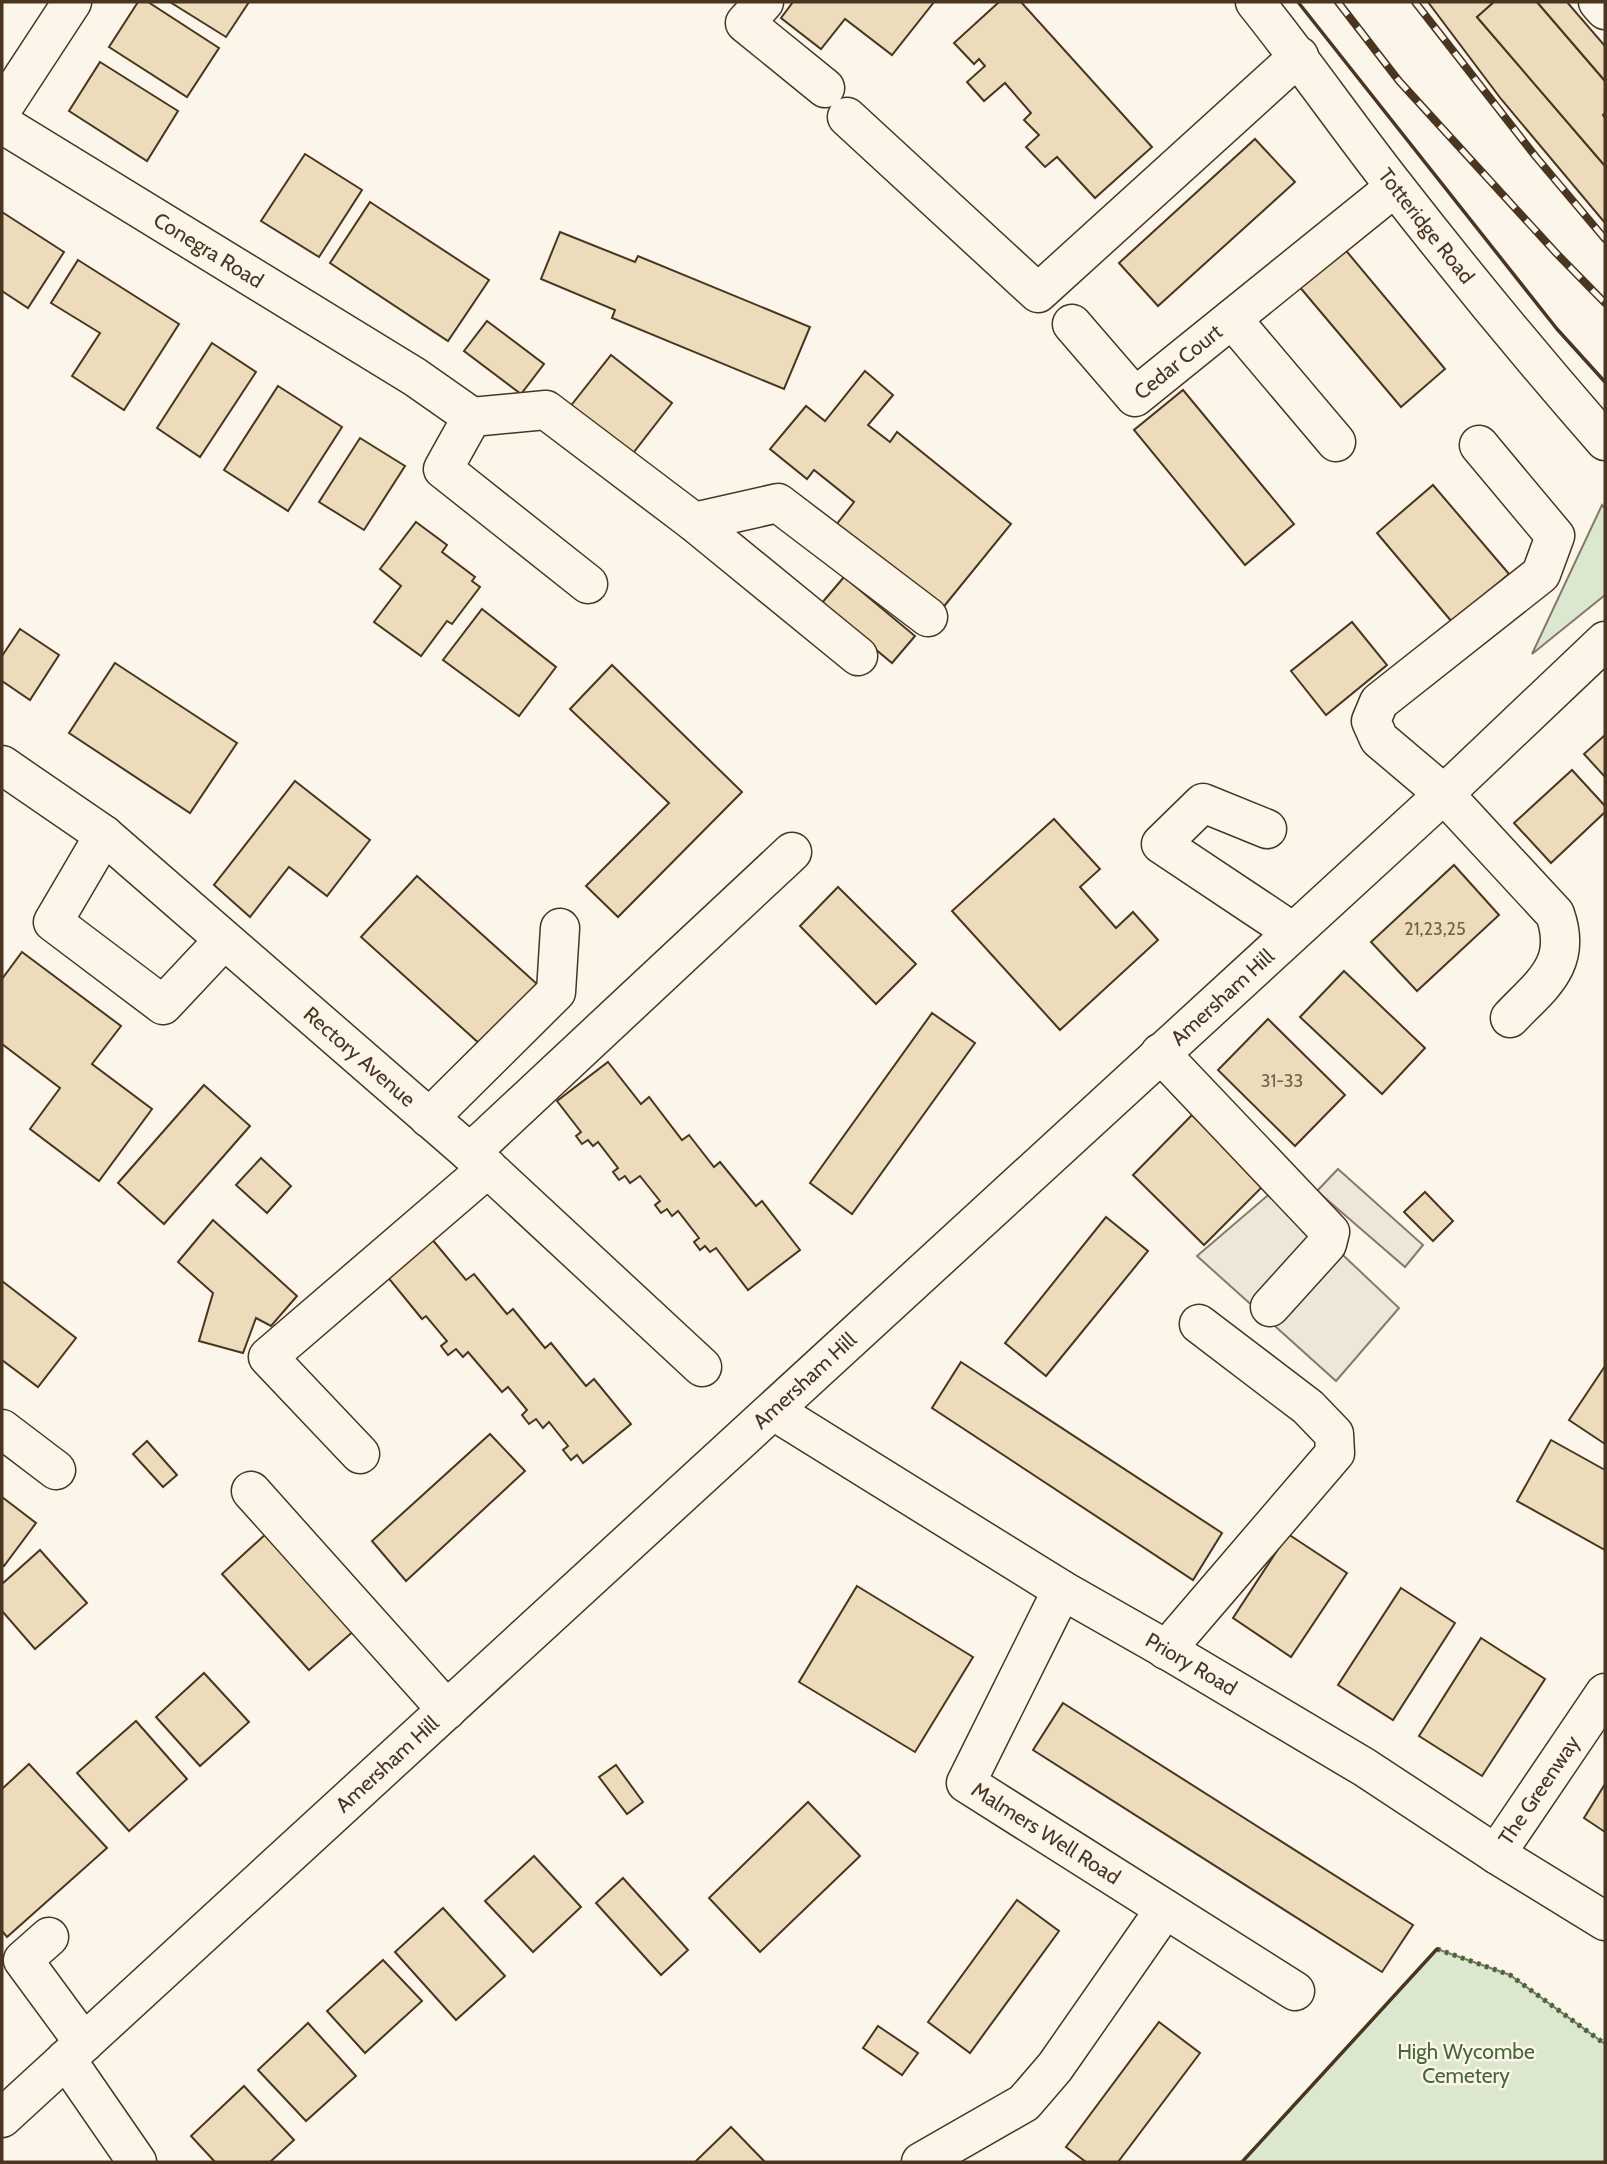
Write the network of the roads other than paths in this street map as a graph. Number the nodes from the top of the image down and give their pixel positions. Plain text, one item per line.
1 (72, 2) edge
2 (764, 2) edge
3 (1255, 2) edge
4 (1598, 2) edge
5 (1605, 10) edge
6 (1299, 56) junction
7 (2, 110) edge
8 (2, 124) edge
9 (1395, 187) junction
10 (1232, 319) junction
11 (1072, 324) dead end
12 (472, 416) junction
13 (1605, 441) edge
14 (1336, 442) dead end
15 (1479, 445) dead end
16 (694, 522) junction
17 (588, 583) dead end
18 (928, 617) dead end
19 (1605, 641) edge
20 (858, 656) dead end
21 (2, 765) edge
22 (1444, 794) junction
23 (1267, 828) dead end
24 (104, 835) junction
25 (792, 852) dead end
26 (560, 928) dead end
27 (1293, 932) junction
28 (224, 940) junction
29 (1510, 1018) dead end
30 (1160, 1053) junction
31 (429, 1118) junction
32 (479, 1161) junction
33 (1270, 1307) dead end
34 (1199, 1324) dead end
35 (702, 1367) dead end
36 (774, 1411) junction
37 (2, 1429) edge
38 (360, 1454) dead end
39 (56, 1470) dead end
40 (251, 1491) dead end
41 (1062, 1590) junction
42 (1167, 1650) junction
43 (1603, 1700) edge
44 (447, 1710) junction
45 (1496, 1854) junction
46 (1165, 1909) junction
47 (1605, 1922) edge
48 (49, 1937) dead end
49 (1295, 1991) dead end
50 (75, 2051) junction
51 (2, 2118) edge
52 (136, 2162) edge
53 (921, 2162) edge

1 - 7 street
2 - 6 street
3 - 6 street, Totteridge Road
4 - 5 street
6 - 9 street, Totteridge Road
8 - 12 street, Conegra Road
9 - 10 street, Cedar Court
9 - 13 street, Totteridge Road
10 - 11 street, Cedar Court
10 - 14 street, Cedar Court
12 - 16 street
12 - 17 street
15 - 22 street
16 - 18 street
16 - 20 street
19 - 22 street, Amersham Hill
21 - 24 street, Rectory Avenue
22 - 27 street, Amersham Hill
22 - 29 street
23 - 27 street
24 - 28 street, Rectory Avenue
24 - 28 street
25 - 32 street
26 - 31 street
27 - 30 street, Amersham Hill
28 - 31 street, Rectory Avenue
30 - 33 street
30 - 36 street, Amersham Hill
31 - 32 street, Rectory Avenue
32 - 35 street, Rectory Avenue
32 - 38 street
34 - 42 street
36 - 41 street, Priory Road
36 - 44 street, Amersham Hill
37 - 39 street
40 - 44 street
41 - 42 street, Priory Road
41 - 46 street, Malmers Well Road
42 - 45 street, Priory Road
43 - 45 street, The Greenway
44 - 50 street, Amersham Hill
45 - 47 street, Priory Road
46 - 49 street, Malmers Well Road
46 - 53 street
48 - 50 street
50 - 51 street, Amersham Hill
50 - 52 street

